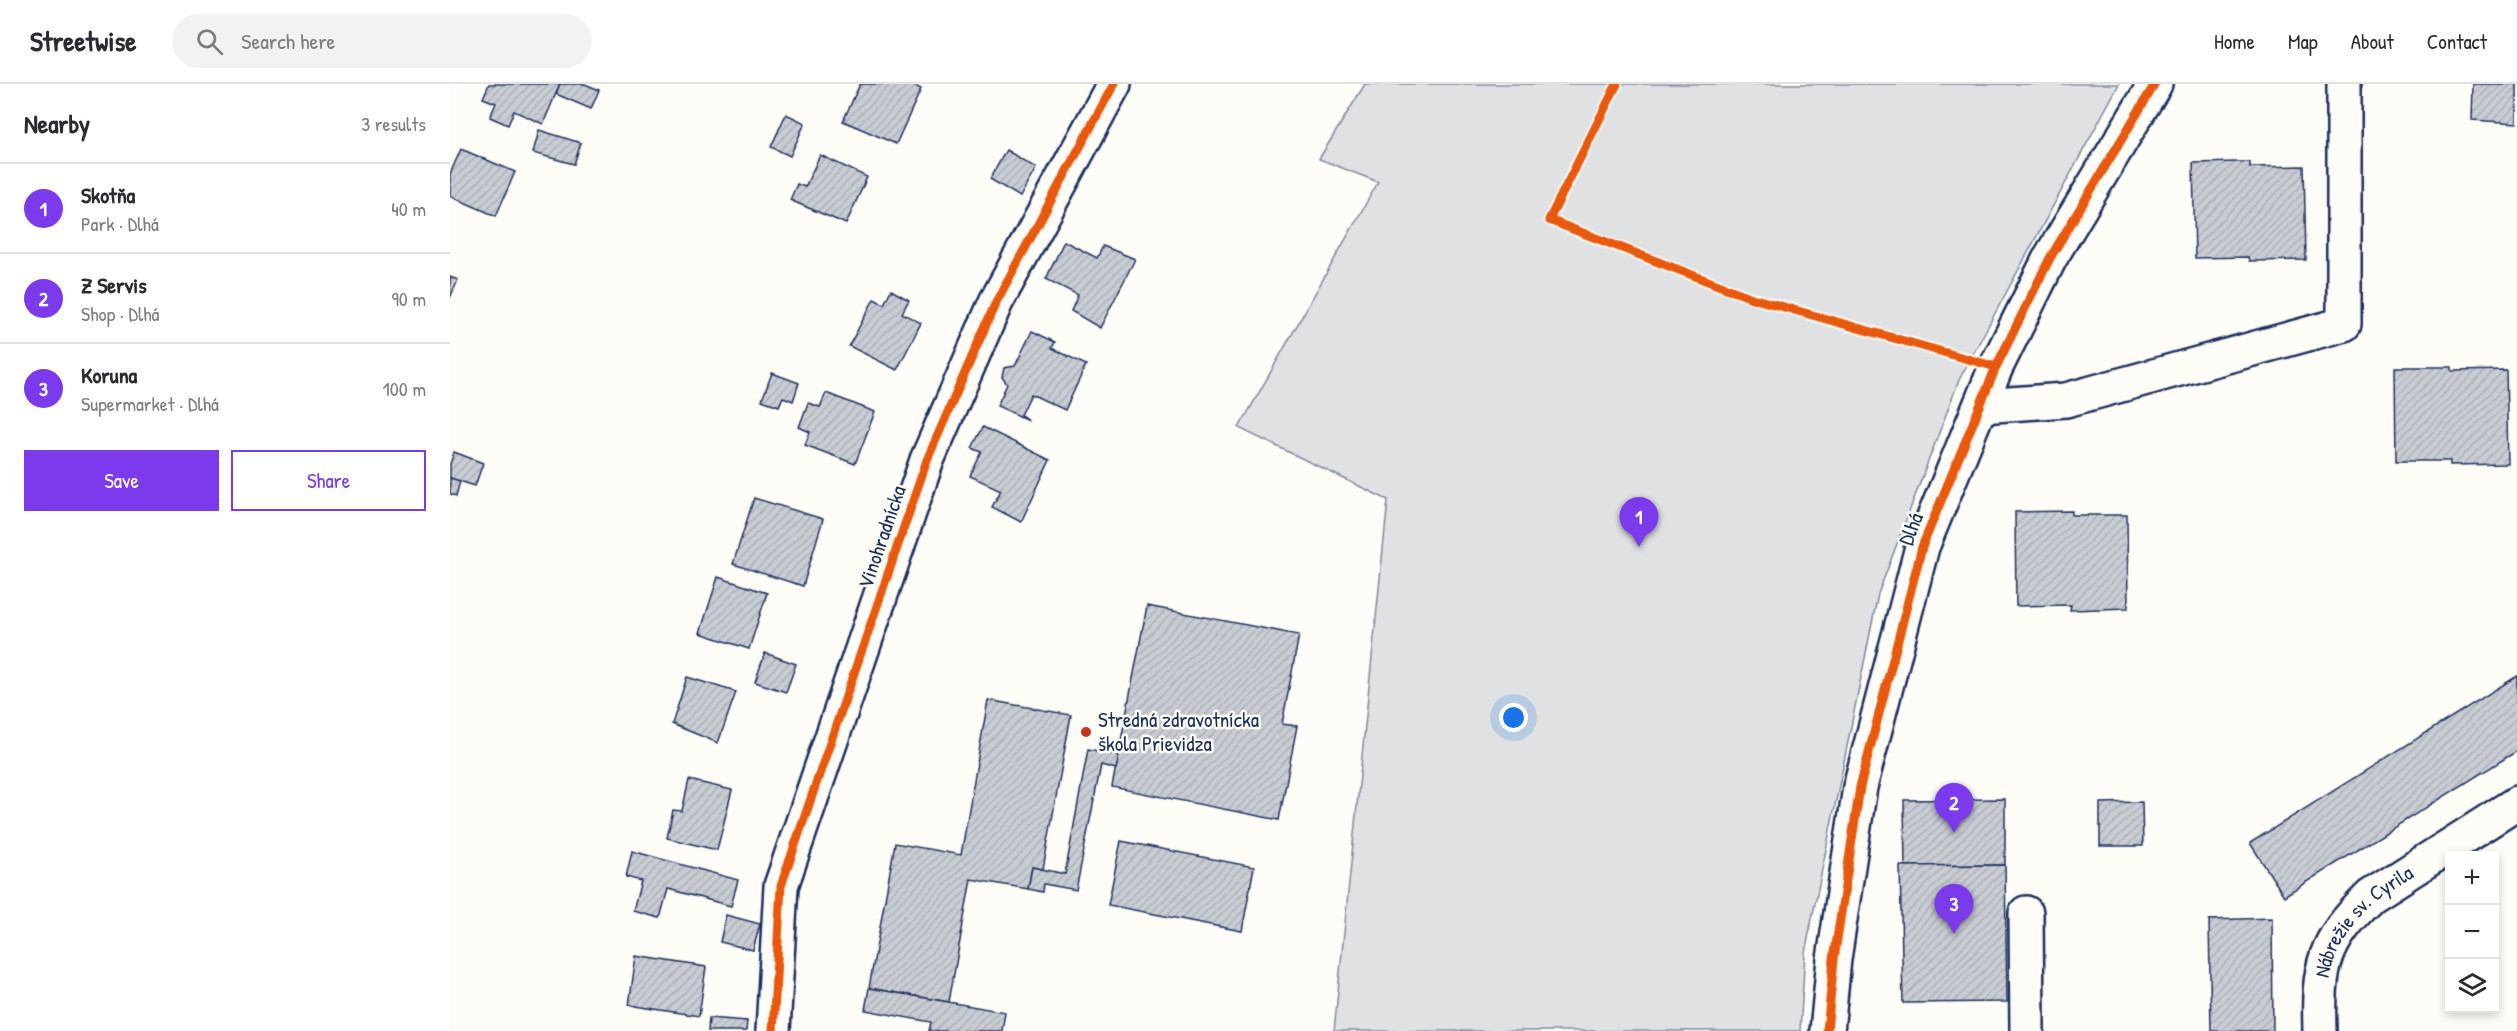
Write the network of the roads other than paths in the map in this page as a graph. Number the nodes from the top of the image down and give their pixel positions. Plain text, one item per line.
1 (1114, 84) edge
2 (2155, 84) edge
3 (2344, 84) edge
4 (1981, 406) junction
5 (2517, 803) edge
6 (2026, 913) dead end
7 (773, 1031) edge
8 (1827, 1031) edge
9 (2027, 1031) edge
10 (2320, 1031) edge

1 - 7 street, Vinohradnícka
2 - 4 street, Dlhá
3 - 4 street
4 - 8 street, Dlhá
5 - 10 street, Nábrežie sv. Cyrila
6 - 9 street

